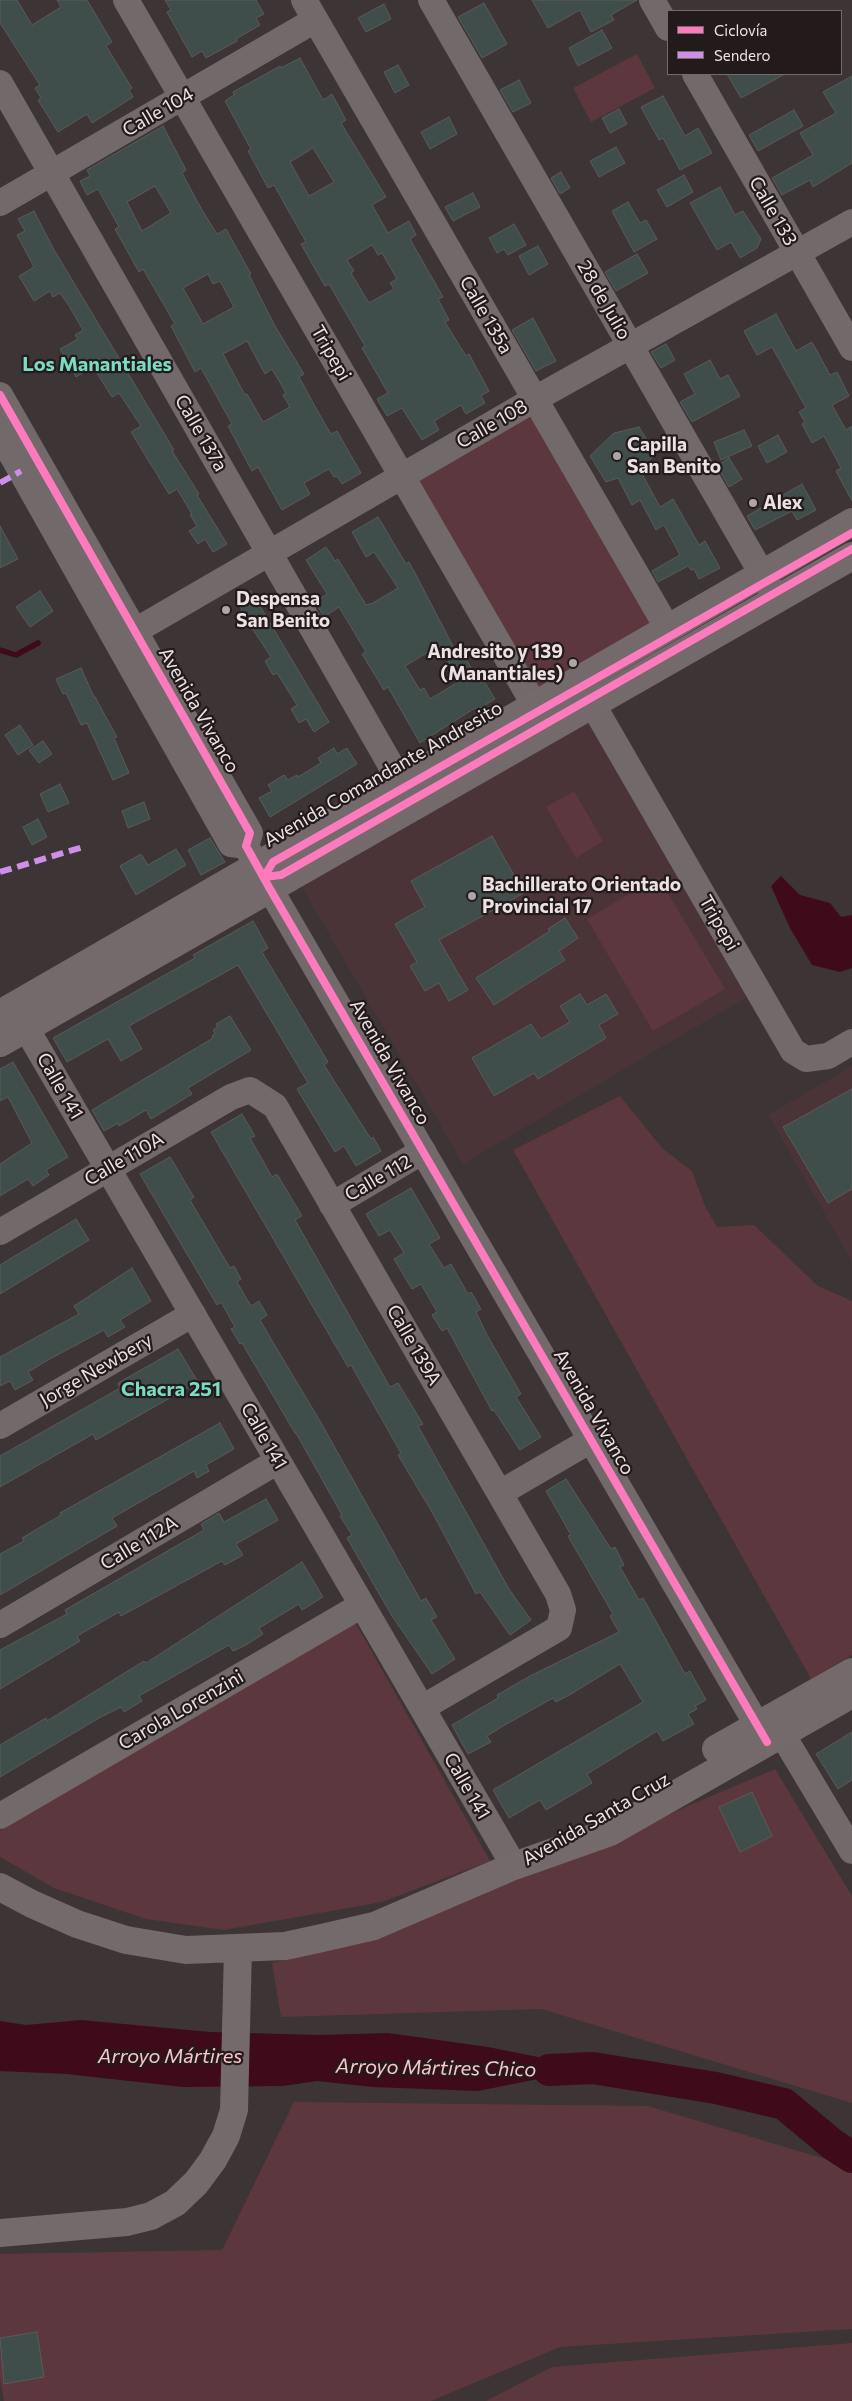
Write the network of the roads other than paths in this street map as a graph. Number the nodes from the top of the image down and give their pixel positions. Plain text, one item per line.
1 (126, 0) edge
2 (431, 0) edge
3 (652, 0) edge
4 (310, 10) edge
5 (667, 26) edge
6 (695, 75) edge
7 (0, 82) edge
8 (183, 97) junction
9 (52, 173) junction
10 (0, 203) edge
11 (852, 222) edge
12 (797, 252) junction
13 (630, 346) junction
14 (852, 348) edge
15 (0, 395) edge
16 (535, 399) junction
17 (0, 434) edge
18 (402, 476) junction
19 (852, 522) edge
20 (269, 553) junction
21 (852, 556) edge
22 (762, 574) junction
23 (777, 600) junction
24 (668, 629) junction
25 (135, 631) junction
26 (593, 705) junction
27 (535, 706) junction
28 (401, 783) junction
29 (258, 867) junction
30 (13, 1016) edge
31 (0, 1042) edge
32 (852, 1042) edge
33 (250, 1090) joint
34 (423, 1151) junction
35 (108, 1169) junction
36 (332, 1205) junction
37 (0, 1232) edge
38 (193, 1314) junction
39 (0, 1426) edge
40 (591, 1440) junction
41 (278, 1461) junction
42 (500, 1493) junction
43 (362, 1605) junction
44 (0, 1625) edge
45 (852, 1672) edge
46 (852, 1694) edge
47 (422, 1708) junction
48 (769, 1734) junction
49 (0, 1816) edge
50 (852, 1851) edge
51 (514, 1866) junction
52 (0, 1887) edge
53 (238, 1948) junction
54 (0, 2234) edge

1 - 8 street, Tripepi
2 - 13 street, 28 de Julio
3 - 5 street
4 - 8 street, Calle 104
4 - 16 street, Calle 135a
6 - 12 street, Calle 133
7 - 9 street, Calle 137a
8 - 9 street, Calle 104
8 - 18 street, Tripepi
9 - 10 street, Calle 104
9 - 20 street, Calle 137a
11 - 12 street, Calle 108
12 - 13 street, Calle 108
12 - 14 street, Calle 133
13 - 16 street, Calle 108
13 - 22 street, 28 de Julio
15 - 25 street, Avenida Vivanco
16 - 18 street, Calle 108
16 - 24 street, Calle 135a
17 - 29 street, Avenida Vivanco
18 - 20 street, Calle 108
18 - 27 street, Tripepi
19 - 22 main road, Avenida Comandante Andresito
20 - 25 street, Calle 108
20 - 28 street, Calle 137a
21 - 23 main road, Avenida Comandante Andresito
22 - 23 street, 28 de Julio
22 - 24 main road, Avenida Comandante Andresito
23 - 26 main road, Avenida Comandante Andresito
24 - 27 main road, Avenida Comandante Andresito
25 - 29 street, Avenida Vivanco
26 - 29 main road, Avenida Comandante Andresito
26 - 32 street, Tripepi
27 - 28 main road, Avenida Comandante Andresito
28 - 29 main road, Avenida Comandante Andresito
29 - 30 main road, Avenida Comandante Andresito
29 - 34 street, Avenida Vivanco
30 - 31 main road, Avenida Comandante Andresito
30 - 35 street, Calle 141
33 - 35 street, Calle 110A
33 - 36 street, Calle 139A
34 - 36 street, Calle 112
34 - 40 street, Avenida Vivanco
35 - 37 street, Calle 110A
35 - 38 street, Calle 141
36 - 42 street, Calle 139A
38 - 39 street, Jorge Newbery
38 - 41 street, Calle 141
40 - 42 street
40 - 48 street, Avenida Vivanco
41 - 43 street, Calle 141
41 - 44 street, Calle 112A
42 - 47 street, Calle 139A
43 - 47 street, Calle 141
43 - 49 street, Carola Lorenzini
45 - 48 main road, Avenida Santa Cruz
46 - 48 main road, Avenida Santa Cruz
47 - 51 street, Calle 141
48 - 50 street, Avenida Vivanco
48 - 51 main road, Avenida Santa Cruz
51 - 53 main road, Avenida Santa Cruz
52 - 53 main road, Avenida Santa Cruz
53 - 54 main road

